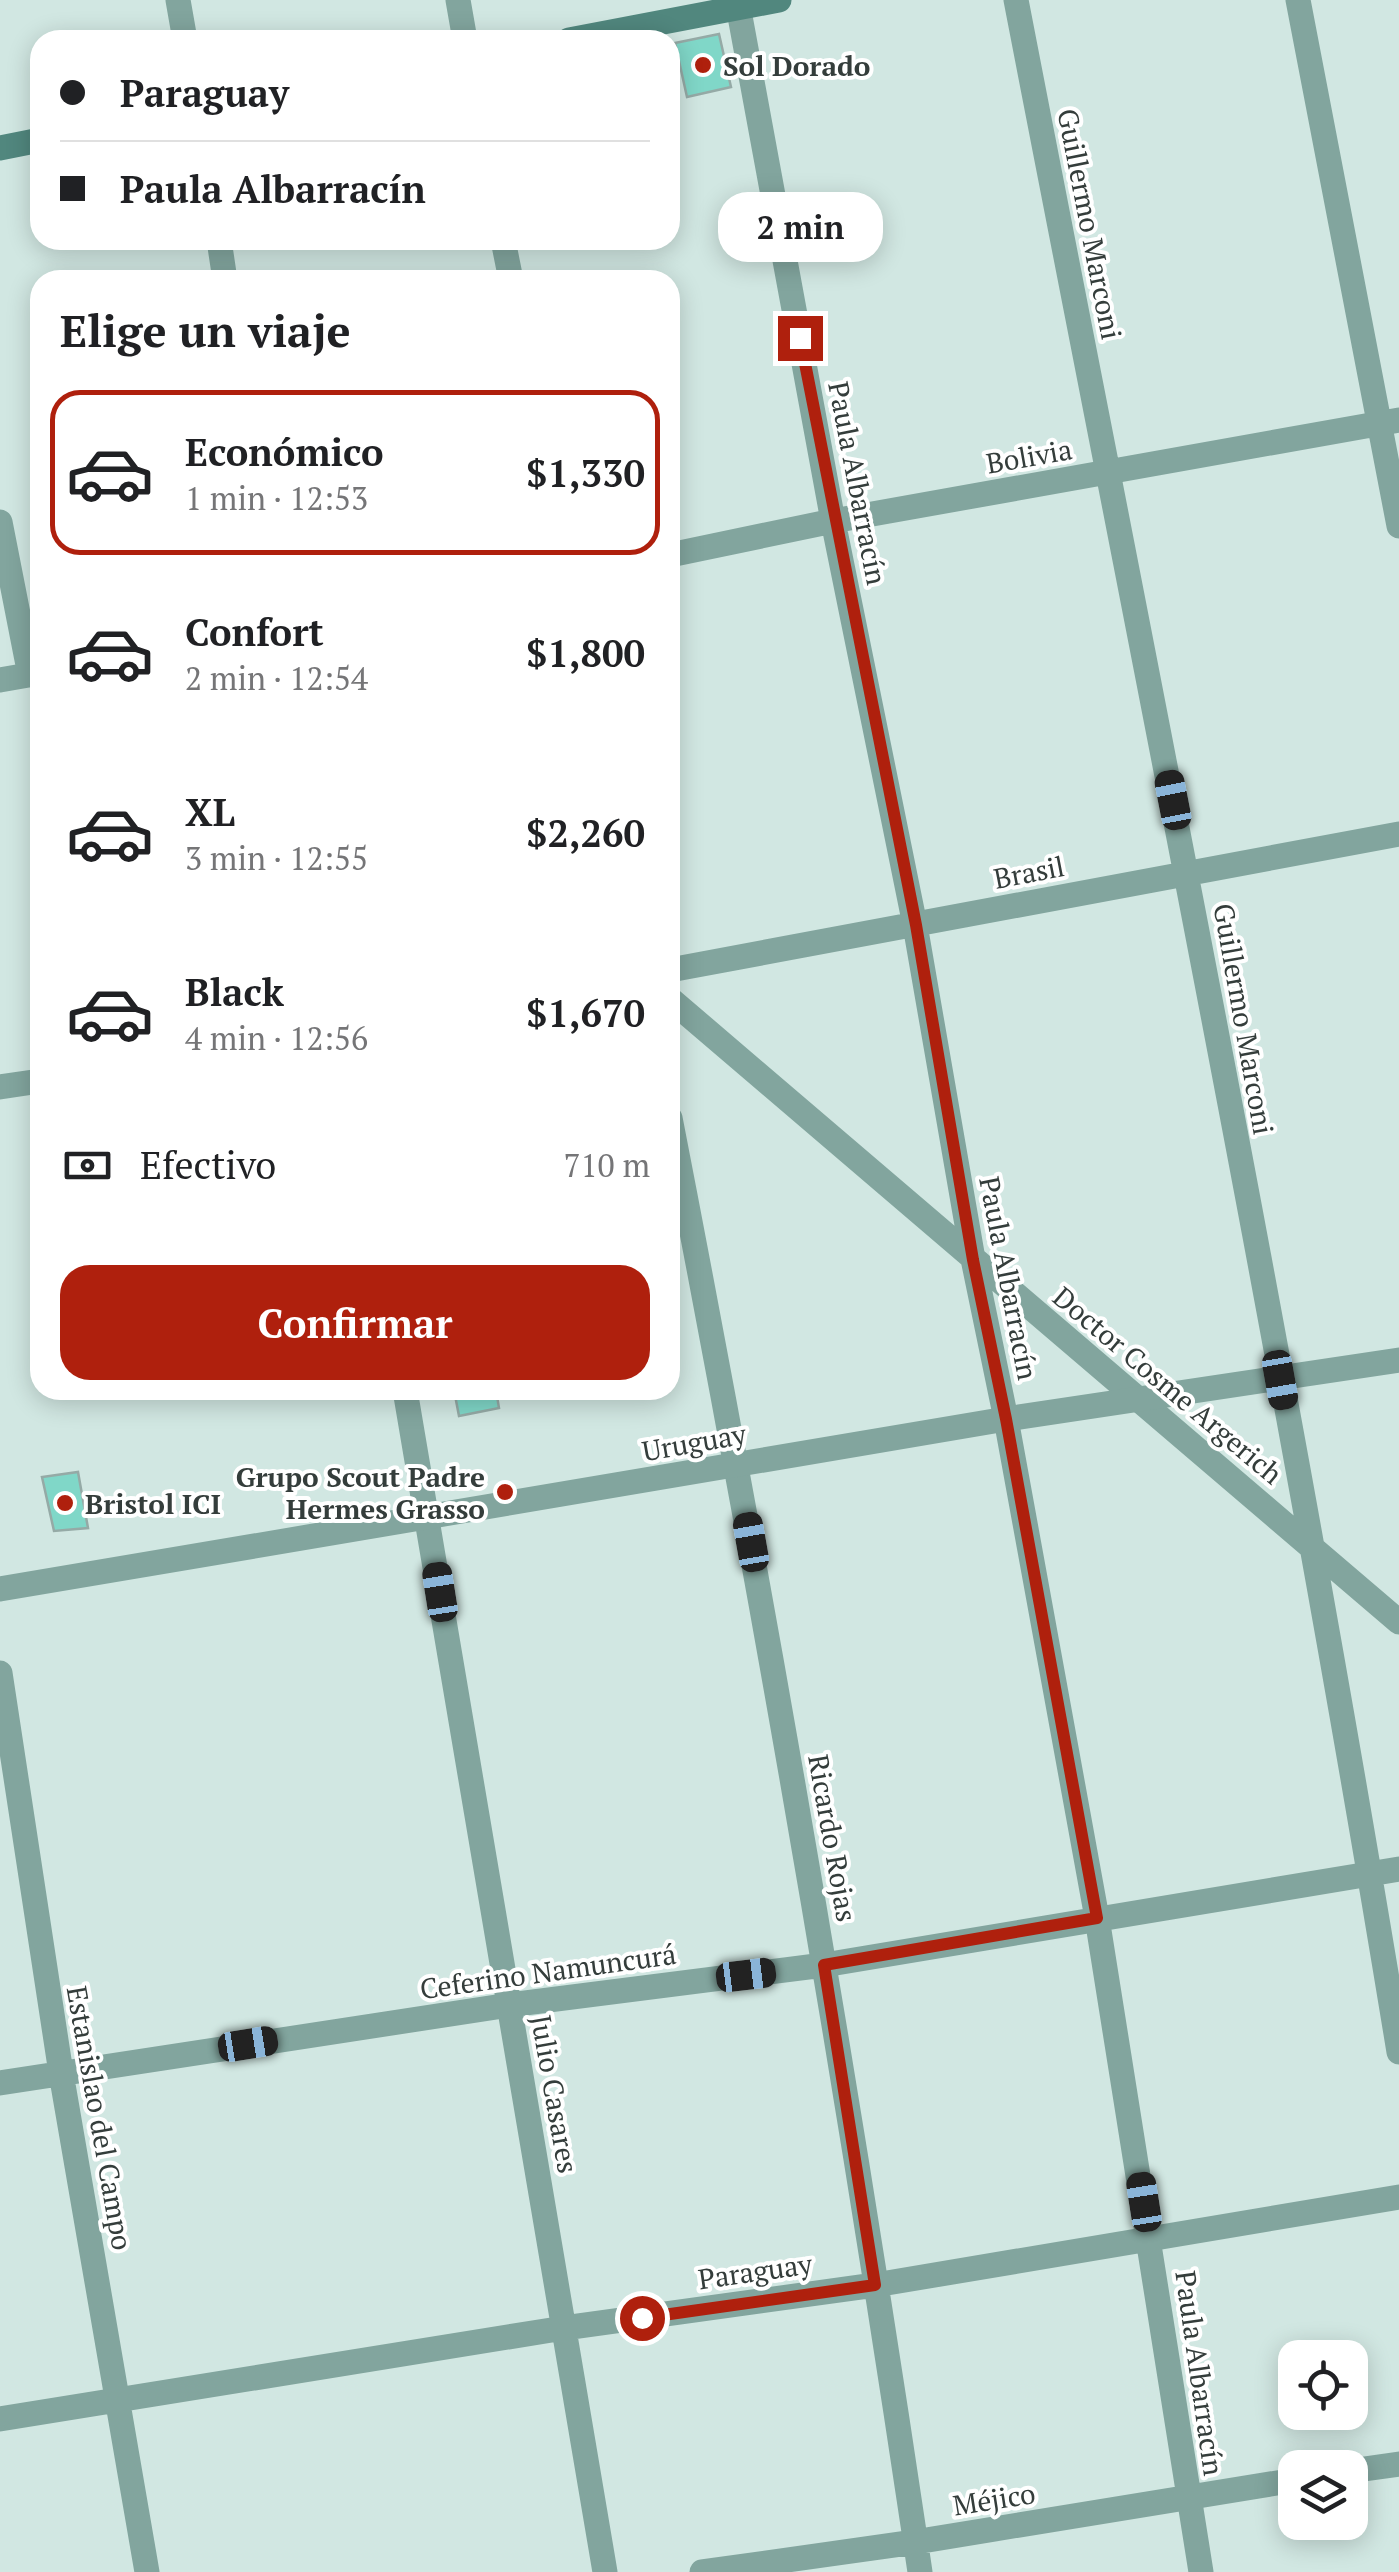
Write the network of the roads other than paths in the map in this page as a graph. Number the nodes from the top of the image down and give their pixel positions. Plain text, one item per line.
1 (178, 0) edge
2 (458, 0) edge
3 (780, 0) edge
4 (1016, 0) edge
5 (1298, 0) edge
6 (738, 4) edge
7 (183, 30) edge
8 (463, 30) edge
9 (617, 30) edge
10 (30, 142) edge
11 (0, 148) edge
12 (1390, 421) edge
13 (1108, 473) junction
14 (833, 521) junction
15 (0, 522) edge
16 (1399, 526) edge
17 (680, 553) edge
18 (30, 652) edge
19 (30, 675) edge
20 (0, 680) edge
21 (1399, 834) edge
22 (1187, 872) junction
23 (916, 925) junction
24 (680, 968) edge
25 (680, 1008) edge
26 (30, 1082) edge
27 (0, 1087) edge
28 (680, 1169) edge
29 (973, 1260) junction
30 (1399, 1360) edge
31 (1280, 1380) junction
32 (1141, 1399) junction
33 (407, 1400) edge
34 (1006, 1419) junction
35 (738, 1465) junction
36 (428, 1517) junction
37 (1310, 1546) junction
38 (0, 1589) edge
39 (1399, 1622) edge
40 (0, 1672) edge
41 (1399, 1869) edge
42 (1370, 1873) junction
43 (1097, 1918) junction
44 (824, 1965) junction
45 (510, 2004) junction
46 (1399, 2052) edge
47 (61, 2073) junction
48 (0, 2083) edge
49 (1399, 2197) edge
50 (1150, 2237) junction
51 (875, 2285) junction
52 (564, 2328) junction
53 (118, 2398) junction
54 (0, 2419) edge
55 (1399, 2464) edge
56 (1368, 2469) edge
57 (1278, 2483) edge
58 (1188, 2497) junction
59 (916, 2542) junction
60 (147, 2572) edge
61 (605, 2572) edge
62 (702, 2572) edge
63 (920, 2572) edge
64 (1200, 2572) edge

1 - 7 street
2 - 8 street
3 - 6 main road
4 - 13 street, Guillermo Marconi
5 - 12 street
6 - 9 main road
6 - 14 street, Paula Albarracín
10 - 11 main road
12 - 13 street, Bolivia
12 - 16 street
13 - 14 street, Bolivia
13 - 22 street, Guillermo Marconi
14 - 17 street, Bolivia
14 - 23 street, Paula Albarracín
15 - 18 street
19 - 20 street
21 - 22 street, Brasil
22 - 23 street, Brasil
22 - 31 street, Guillermo Marconi
23 - 24 street, Brasil
23 - 29 street, Paula Albarracín
25 - 29 street, Doctor Cosme Argerich
26 - 27 street
28 - 35 street, Ricardo Rojas
29 - 32 street, Doctor Cosme Argerich
29 - 34 street, Paula Albarracín
30 - 31 street, Uruguay
31 - 32 street, Uruguay
31 - 37 street, Guillermo Marconi
32 - 34 street, Uruguay
32 - 37 street, Doctor Cosme Argerich
33 - 36 street, Julio Casares
34 - 35 street, Uruguay
34 - 43 street, Paula Albarracín
35 - 36 street, Uruguay
35 - 44 street, Ricardo Rojas
36 - 38 street, Uruguay
36 - 45 street, Julio Casares
37 - 39 street, Doctor Cosme Argerich
37 - 42 street, Guillermo Marconi
40 - 47 street, Estanislao del Campo
41 - 42 street, Ceferino Namuncurá
42 - 43 street, Ceferino Namuncurá
42 - 46 street, Guillermo Marconi
43 - 44 street, Ceferino Namuncurá
43 - 50 street, Paula Albarracín
44 - 45 street, Ceferino Namuncurá
44 - 51 street, Ricardo Rojas
45 - 47 street, Ceferino Namuncurá
45 - 52 street, Julio Casares
47 - 48 street, Ceferino Namuncurá
47 - 53 street, Estanislao del Campo
49 - 50 street, Paraguay
50 - 51 street, Paraguay
50 - 58 street, Paula Albarracín
51 - 52 street, Paraguay
51 - 59 street, Ricardo Rojas
52 - 53 street, Paraguay
52 - 61 street, Julio Casares
53 - 54 street, Paraguay
53 - 60 street, Estanislao del Campo
55 - 56 street
57 - 58 street, Méjico
58 - 59 street, Méjico
58 - 64 street, Paula Albarracín
59 - 62 street, Méjico
59 - 63 street, Ricardo Rojas

